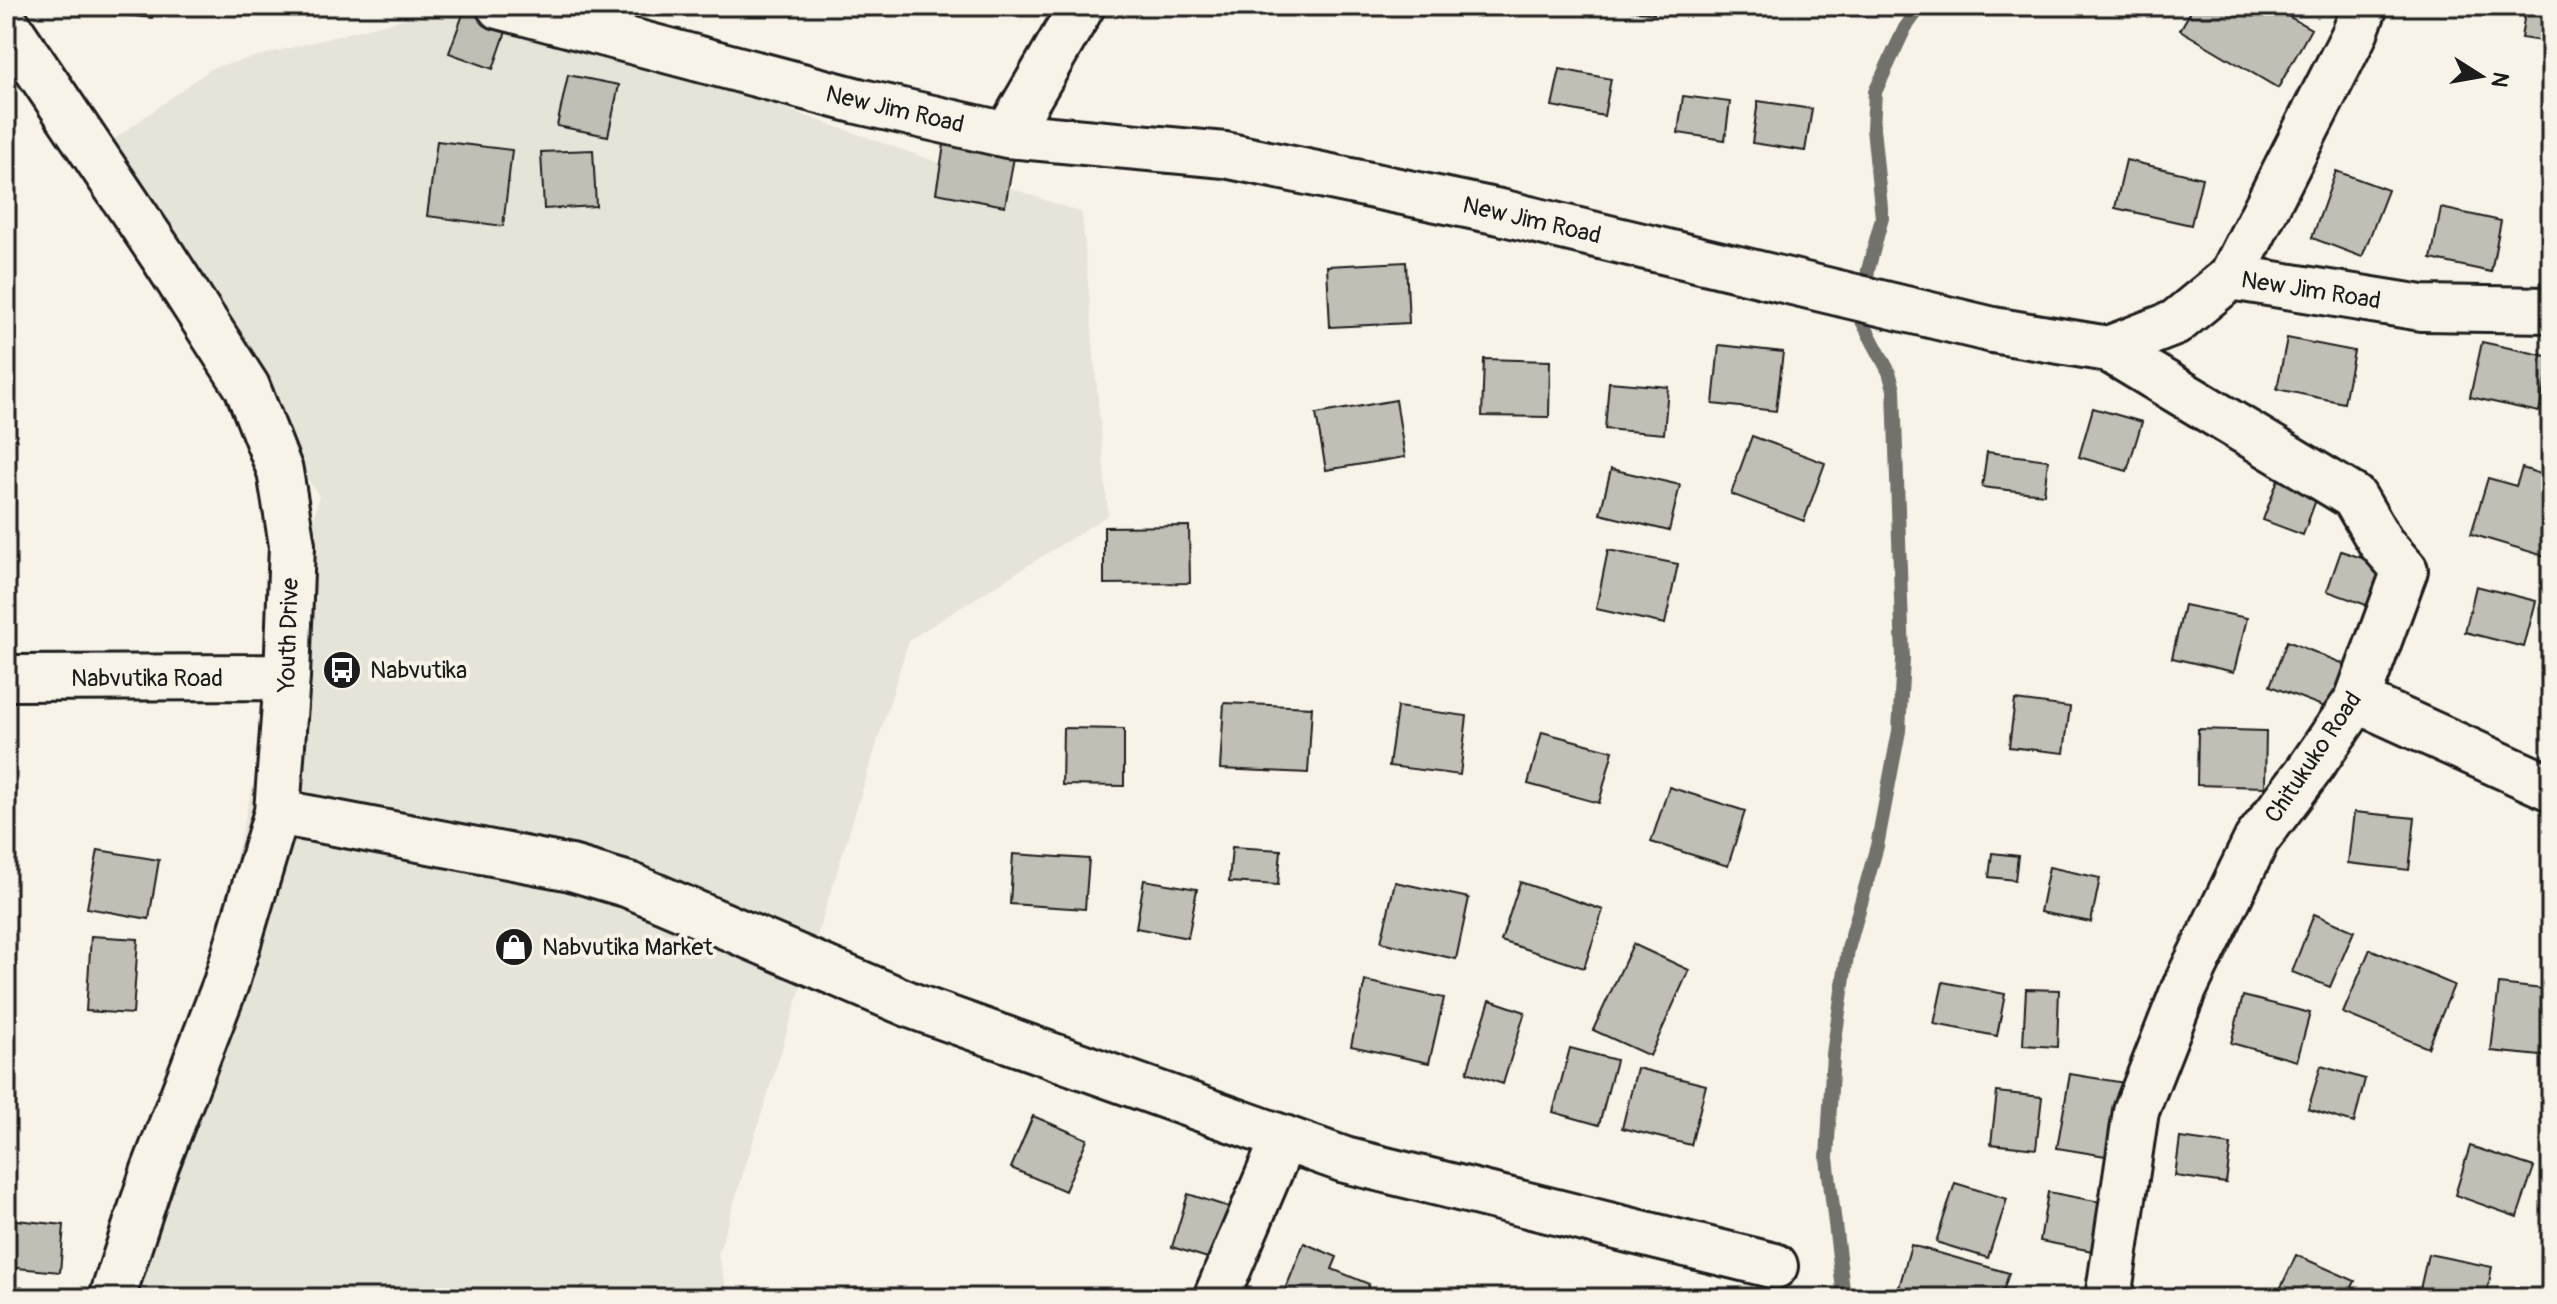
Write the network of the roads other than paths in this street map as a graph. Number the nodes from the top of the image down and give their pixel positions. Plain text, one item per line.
1 (499, 6) edge
2 (1082, 6) edge
3 (2365, 6) edge
4 (6, 23) edge
5 (1007, 135) junction
6 (2231, 277) junction
7 (2551, 310) edge
8 (2108, 349) junction
9 (287, 677) junction
10 (6, 678) edge
11 (2357, 700) junction
12 (2551, 788) edge
13 (277, 812) junction
14 (1284, 1138) junction
15 (1775, 1266) dead end
16 (112, 1298) edge
17 (1216, 1298) edge
18 (2108, 1298) edge

1 - 5 street, New Jim Road
2 - 5 street
3 - 6 street
4 - 9 street, Youth Drive
5 - 8 street, New Jim Road
6 - 7 street, New Jim Road
6 - 8 street, New Jim Road
8 - 11 street, Chitukuko Road
9 - 10 street, Nabvutika Road
9 - 13 street, Youth Drive
11 - 12 street
11 - 18 street, Chitukuko Road
13 - 14 street
13 - 16 street, Youth Drive
14 - 15 street
14 - 17 street

